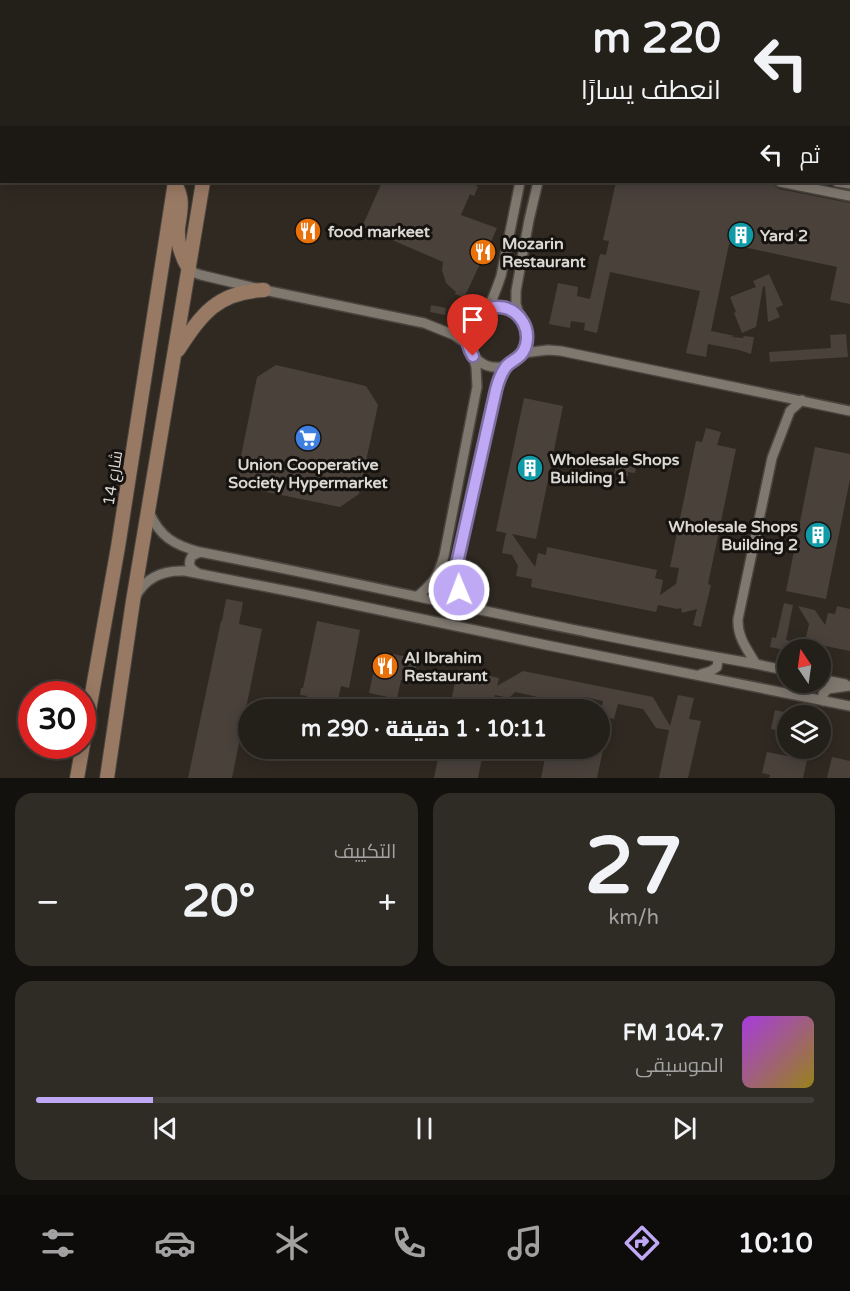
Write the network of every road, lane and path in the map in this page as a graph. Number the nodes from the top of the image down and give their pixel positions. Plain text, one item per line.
1 (175, 183) edge
2 (203, 183) edge
3 (520, 183) edge
4 (538, 183) edge
5 (785, 183) edge
6 (850, 196) edge
7 (189, 269) junction
8 (264, 290) junction
9 (486, 309) junction
10 (520, 318) junction
11 (467, 344) junction
12 (523, 353) junction
13 (175, 354) junction
14 (473, 356) junction
15 (506, 366) junction
16 (802, 400) junction
17 (850, 411) edge
18 (148, 512) junction
19 (118, 546) junction
20 (142, 552) junction
21 (200, 552) junction
22 (198, 574) junction
23 (418, 596) junction
24 (133, 601) junction
25 (465, 606) junction
26 (717, 657) junction
27 (756, 664) junction
28 (777, 669) edge
29 (699, 675) junction
30 (831, 681) edge
31 (850, 685) edge
32 (823, 700) junction
33 (850, 706) edge
34 (80, 760) junction
35 (70, 778) edge
36 (77, 778) edge
37 (107, 778) edge

1 - 7 main road
1 - 19 main road, شارع 14
2 - 7 main road
3 - 9 street
4 - 10 street
5 - 6 street
7 - 8 street
7 - 13 main road
8 - 11 street
8 - 13 main road
9 - 10 street
9 - 11 street
10 - 12 street
11 - 14 street
12 - 15 street
12 - 16 street
13 - 18 main road
14 - 15 street
14 - 23 street
15 - 25 street
16 - 17 street
16 - 27 street
18 - 20 main road
18 - 21 street
19 - 20 main road
19 - 34 main road, شارع 14
20 - 24 main road
21 - 22 street
21 - 23 street
22 - 24 street
22 - 29 street
23 - 25 street
24 - 37 main road
25 - 26 street
26 - 27 street
26 - 29 street
27 - 28 street
29 - 32 street
30 - 31 street
31 - 32 street
32 - 33 street
34 - 35 main road
34 - 36 main road, شارع 14

